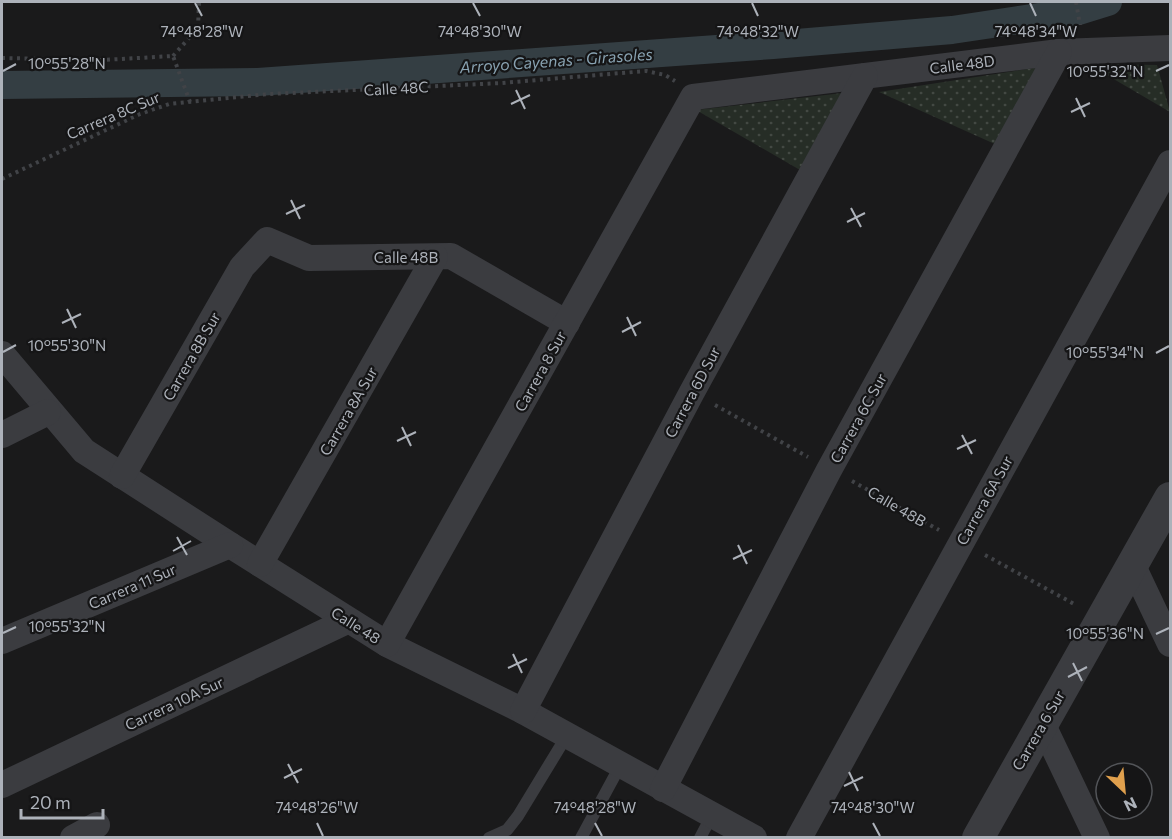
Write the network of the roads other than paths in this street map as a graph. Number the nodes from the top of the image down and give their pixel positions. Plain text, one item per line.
1 (1059, 52) junction
2 (1168, 55) edge
3 (865, 76) junction
4 (1170, 163) edge
5 (267, 240) joint
6 (435, 257) junction
7 (567, 322) junction
8 (2, 354) edge
9 (48, 412) junction
10 (2, 435) edge
11 (122, 476) junction
12 (1170, 498) edge
13 (230, 545) junction
14 (260, 564) junction
15 (1133, 566) junction
16 (347, 621) junction
17 (2, 641) edge
18 (387, 644) junction
19 (1170, 644) edge
20 (523, 711) junction
21 (1042, 723) junction
22 (566, 737) junction
23 (620, 766) junction
24 (2, 785) edge
25 (663, 789) junction
26 (711, 815) junction
27 (97, 825) dead end
28 (73, 837) edge
29 (489, 837) edge
30 (581, 837) edge
31 (700, 837) edge
32 (754, 837) edge
33 (799, 837) edge
34 (978, 837) edge
35 (1097, 837) edge

1 - 2 street, Calle 48D
1 - 3 street, Calle 48D
1 - 25 street, Carrera 6C Sur
3 - 7 street, Carrera 8 Sur
3 - 20 street, Carrera 6D Sur
4 - 33 street, Carrera 6A Sur
5 - 6 street, Calle 48B
5 - 11 street, Carrera 8B Sur
6 - 7 street, Calle 48B
6 - 14 street, Carrera 8A Sur
7 - 18 street, Carrera 8 Sur
8 - 9 street, Calle 48
9 - 10 street
9 - 11 street, Calle 48
11 - 13 street, Calle 48
12 - 15 street, Carrera 6 Sur
13 - 14 street, Calle 48
13 - 17 street, Carrera 11 Sur
14 - 16 street, Calle 48
15 - 19 street
15 - 21 street, Carrera 6 Sur
16 - 18 street, Calle 48
16 - 24 street, Carrera 10A Sur
18 - 20 street, Calle 48
20 - 22 street, Calle 48
21 - 34 street, Carrera 6 Sur
21 - 35 street
22 - 23 street, Calle 48
22 - 29 lane
23 - 25 street, Calle 48
23 - 30 lane
25 - 26 street, Calle 48
26 - 31 lane
26 - 32 street, Calle 48
27 - 28 street

